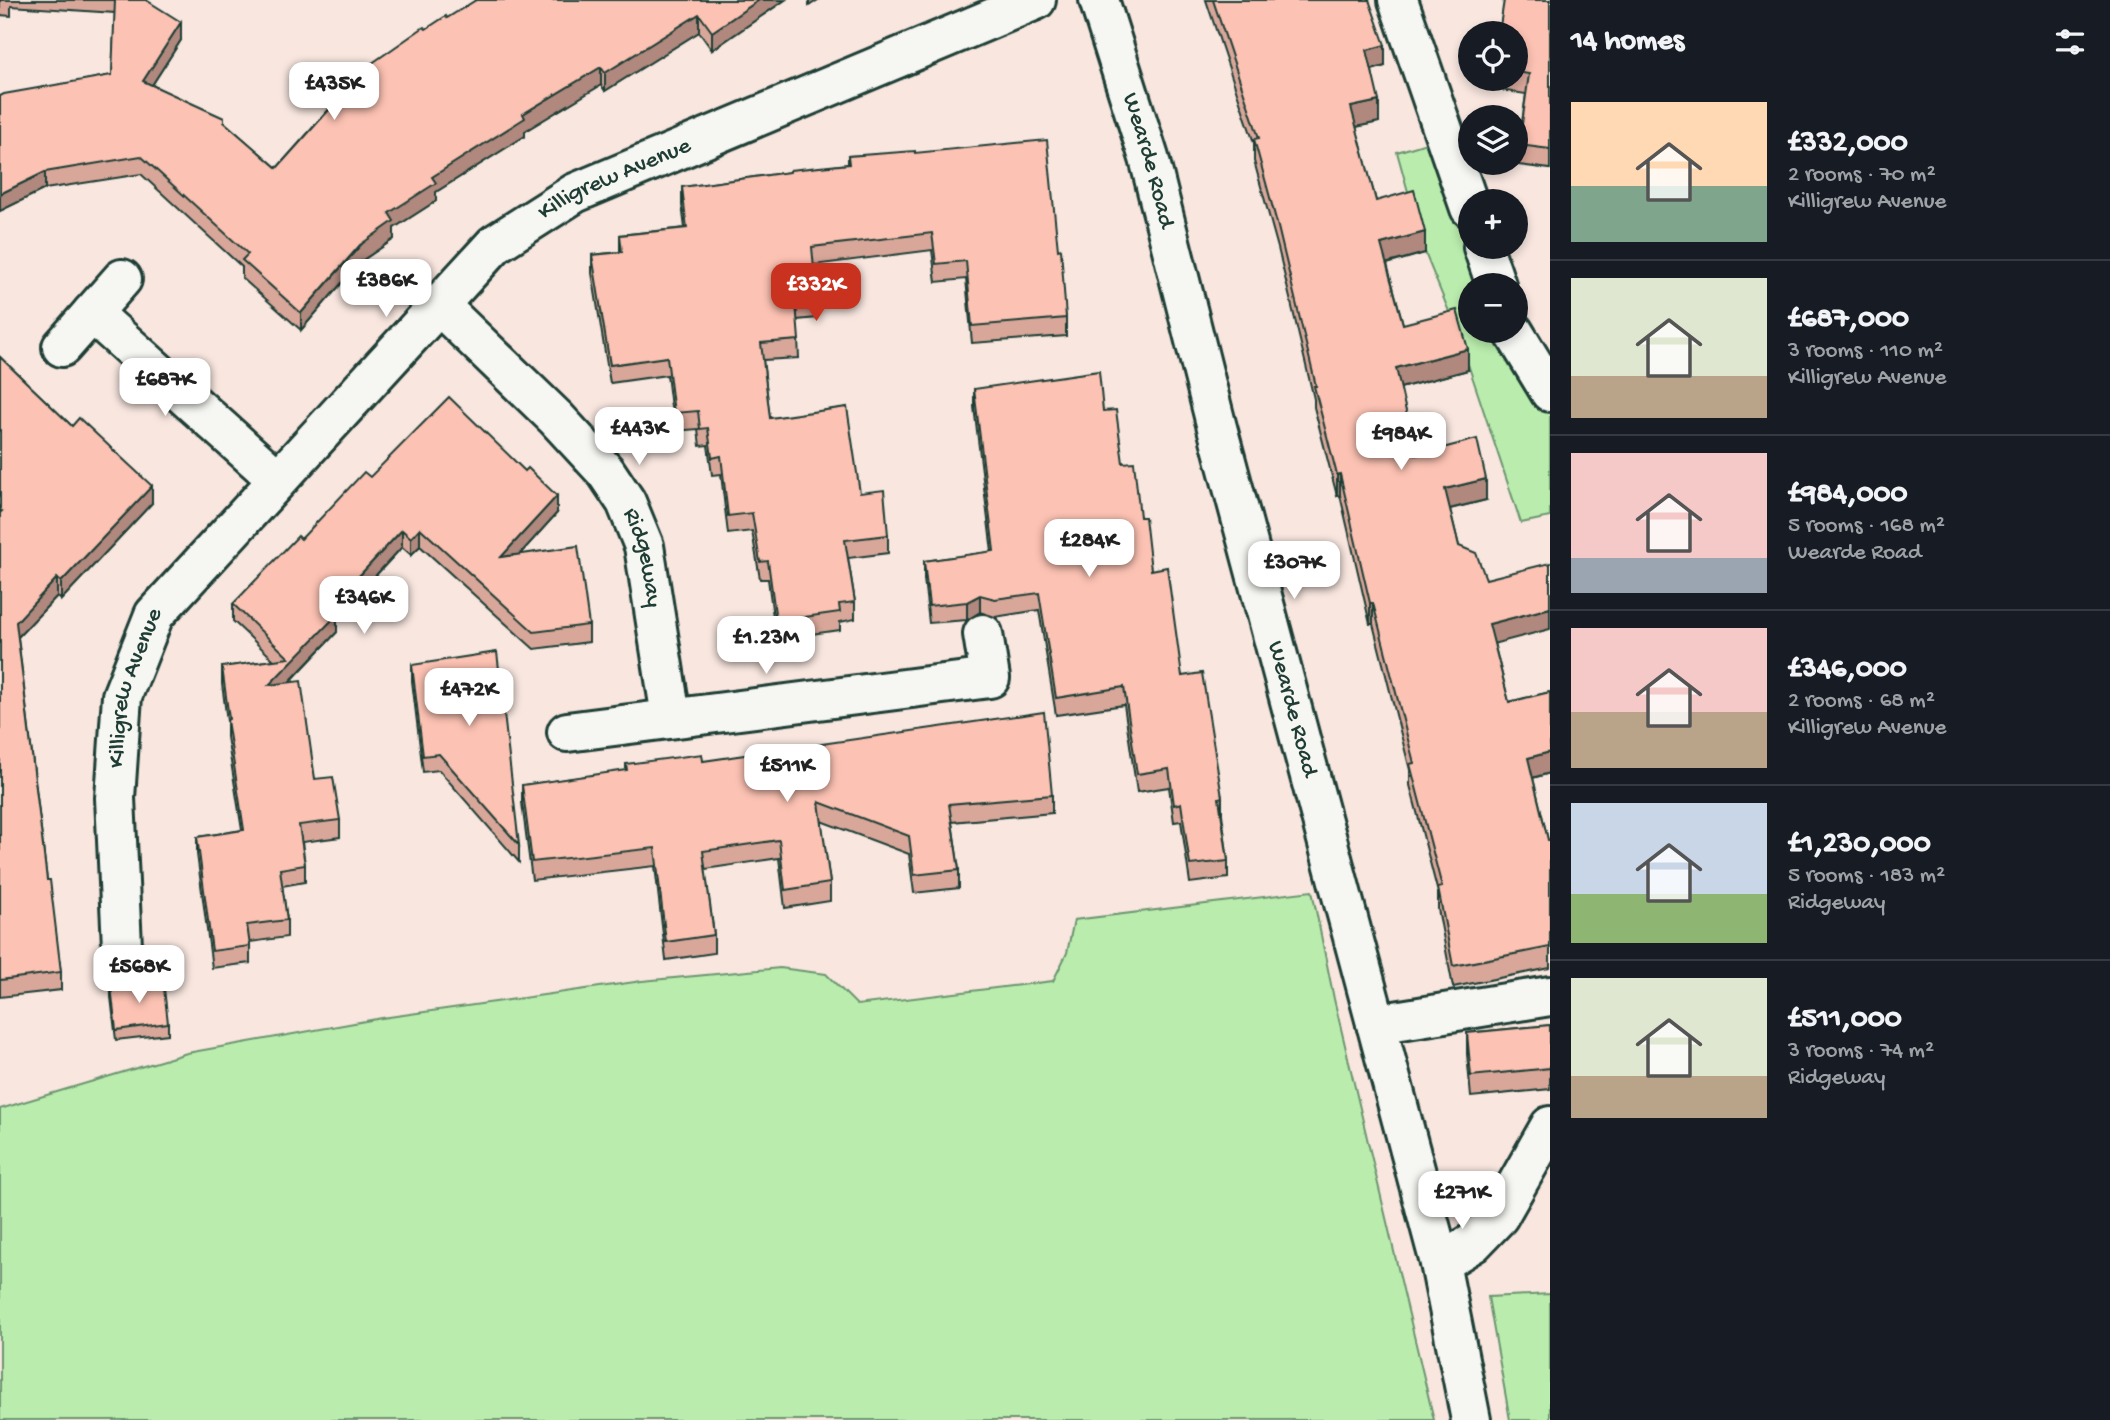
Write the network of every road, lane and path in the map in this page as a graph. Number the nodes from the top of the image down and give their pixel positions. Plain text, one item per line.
1 (1036, 0) edge
2 (1099, 0) edge
3 (1398, 0) edge
4 (1463, 189) edge
5 (122, 279) dead end
6 (439, 306) junction
7 (92, 313) junction
8 (1520, 343) edge
9 (62, 347) dead end
10 (1550, 392) edge
11 (277, 478) junction
12 (982, 634) dead end
13 (671, 717) junction
14 (567, 732) dead end
15 (122, 946) dead end
16 (1550, 996) edge
17 (1376, 1024) junction
18 (1550, 1126) edge
19 (1440, 1264) junction
20 (1471, 1420) edge

1 - 6 street, Killigrew Avenue
2 - 17 street, Wearde Road
3 - 4 street
5 - 7 street
6 - 11 street, Killigrew Avenue
6 - 13 street, Ridgeway
7 - 9 street
7 - 11 street
8 - 10 street
11 - 15 street, Killigrew Avenue
12 - 13 street
13 - 14 street
16 - 17 street
17 - 19 street, Wearde Road
18 - 19 street
19 - 20 street, Wearde Road

